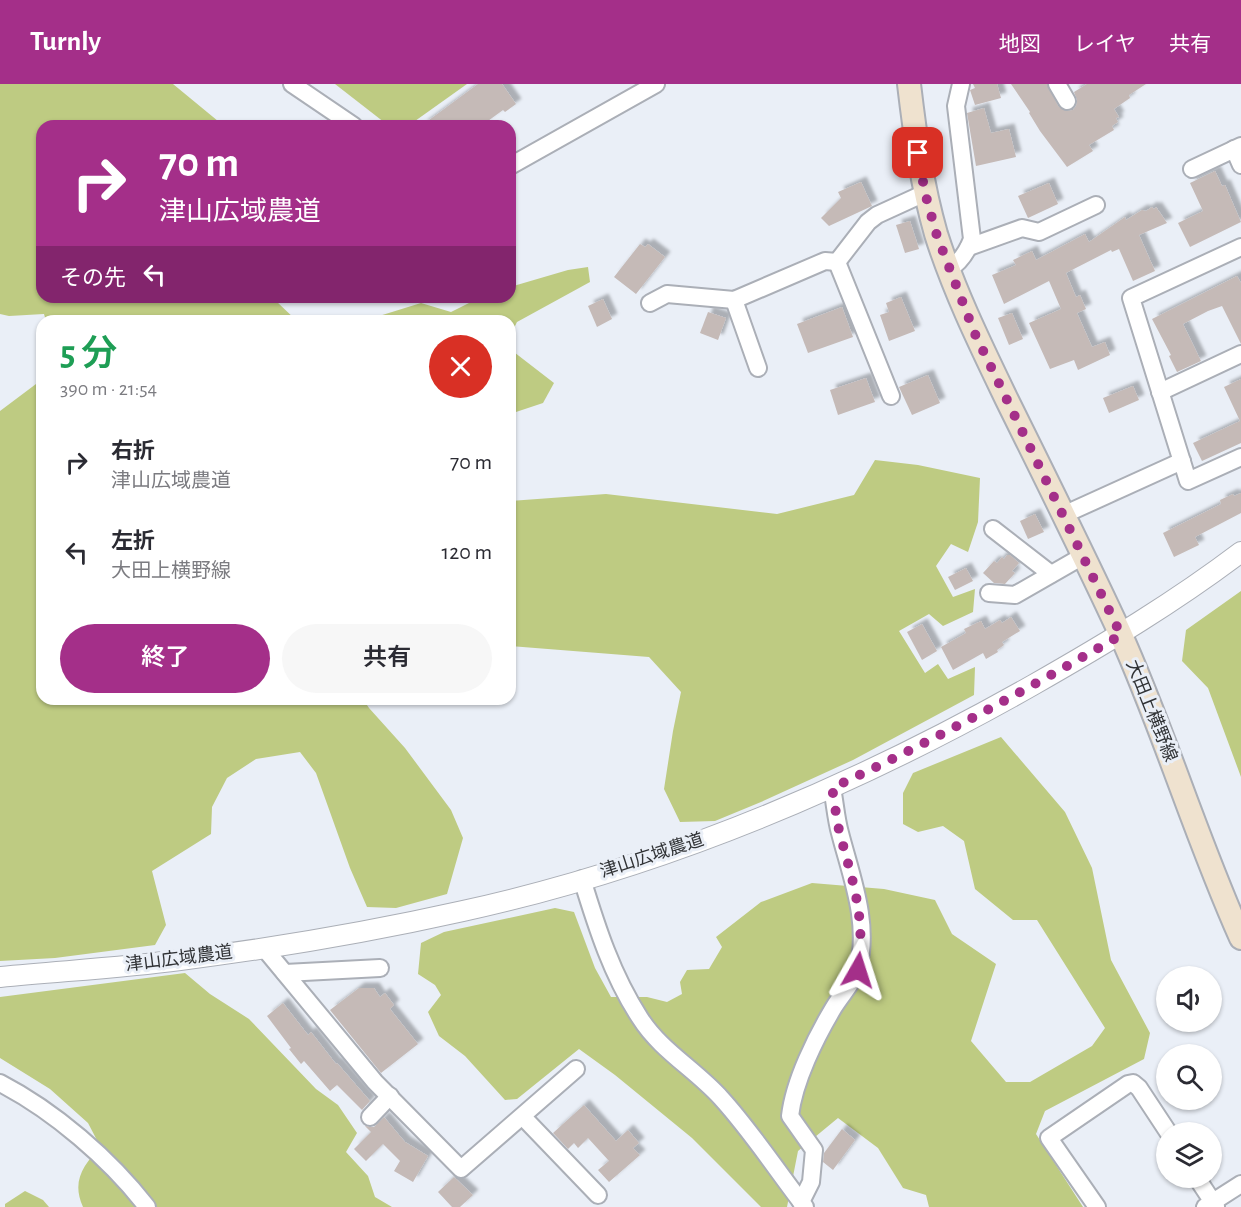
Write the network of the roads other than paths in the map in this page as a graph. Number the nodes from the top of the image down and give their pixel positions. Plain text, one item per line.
1 (292, 84) edge
2 (656, 84) edge
3 (909, 84) edge
4 (961, 84) edge
5 (1057, 84) edge
6 (1067, 101) dead end
7 (345, 120) edge
8 (1237, 148) edge
9 (516, 163) edge
10 (1241, 165) edge
11 (1192, 169) dead end
12 (925, 193) junction
13 (1096, 205) dead end
14 (969, 247) junction
15 (1241, 247) edge
16 (837, 262) junction
17 (949, 269) junction
18 (734, 300) junction
19 (650, 303) dead end
20 (1241, 354) edge
21 (758, 369) dead end
22 (1160, 392) junction
23 (891, 396) dead end
24 (1241, 457) edge
25 (1182, 461) junction
26 (1063, 515) junction
27 (993, 529) dead end
28 (1241, 552) edge
29 (1083, 556) junction
30 (1051, 574) junction
31 (989, 593) dead end
32 (1121, 635) junction
33 (832, 788) junction
34 (582, 879) junction
35 (1241, 938) edge
36 (264, 948) junction
37 (380, 968) dead end
38 (285, 973) junction
39 (0, 977) edge
40 (576, 1069) dead end
41 (0, 1083) edge
42 (390, 1096) junction
43 (370, 1117) dead end
44 (523, 1117) junction
45 (1161, 1122) edge
46 (1241, 1184) edge
47 (1202, 1188) edge
48 (598, 1195) dead end
49 (803, 1204) edge
50 (1211, 1205) edge
51 (147, 1207) edge
52 (1097, 1207) edge

1 - 7 street
2 - 9 street
3 - 12 main road, 大田上横野線
4 - 14 street
5 - 6 street
8 - 10 street
8 - 11 street
12 - 16 street
12 - 17 main road, 大田上横野線
13 - 14 street
14 - 17 street
15 - 22 street
16 - 18 street
16 - 23 street
17 - 26 main road, 大田上横野線
18 - 19 street
18 - 21 street
20 - 22 street
22 - 25 street
24 - 25 street
25 - 26 street
26 - 29 main road, 大田上横野線
27 - 30 street
28 - 32 street, 津山広域農道
29 - 30 street
29 - 32 main road, 大田上横野線
30 - 31 street
32 - 33 street, 津山広域農道
32 - 35 main road, 大田上横野線
33 - 34 street, 津山広域農道
33 - 49 street
34 - 36 street, 津山広域農道
34 - 49 street
36 - 38 street
36 - 39 street, 津山広域農道
37 - 38 street
38 - 42 street
40 - 44 street
41 - 51 street
42 - 43 street
42 - 44 street
44 - 48 street
45 - 52 street
46 - 50 street
47 - 50 street

